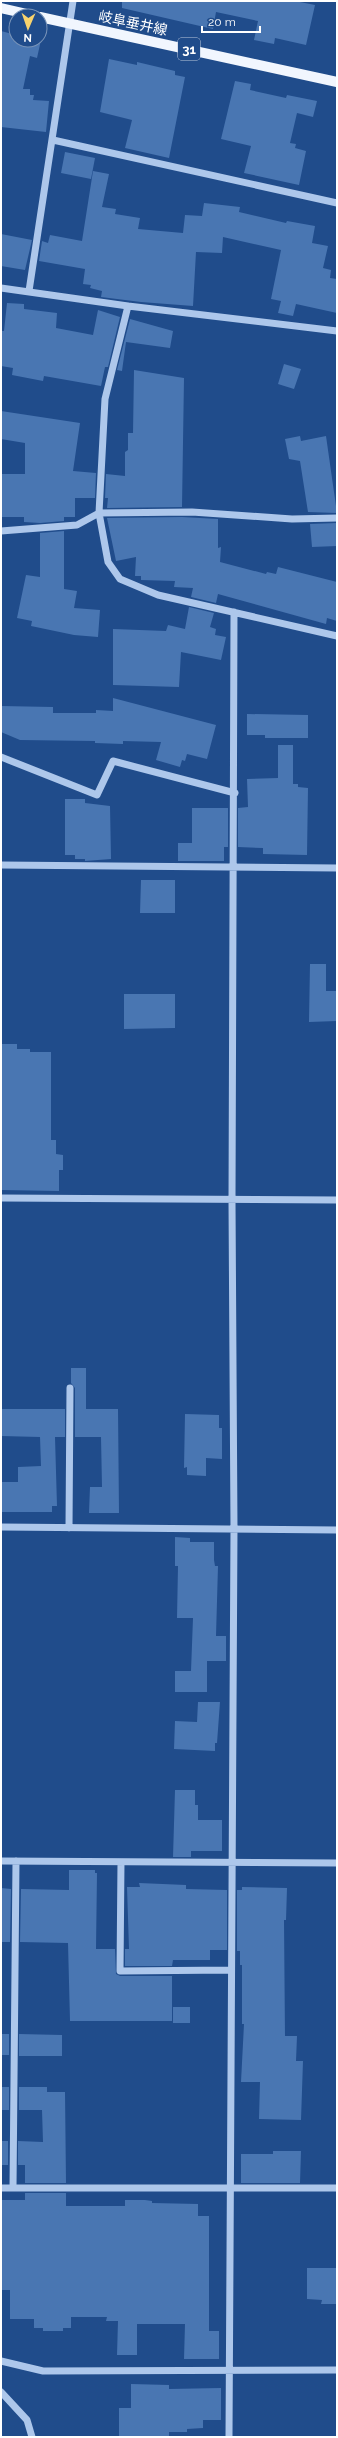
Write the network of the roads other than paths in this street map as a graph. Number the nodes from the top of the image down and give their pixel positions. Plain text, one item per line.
1 (73, 1) edge
2 (48, 19) edge
3 (70, 23) junction
4 (337, 82) edge
5 (53, 140) junction
6 (337, 203) edge
7 (1, 288) edge
8 (28, 291) junction
9 (128, 306) junction
10 (337, 331) edge
11 (99, 513) junction
12 (337, 518) edge
13 (1, 532) edge
14 (234, 612) junction
15 (337, 636) edge
16 (1, 757) edge
17 (235, 793) junction
18 (1, 865) edge
19 (234, 867) junction
20 (337, 868) edge
21 (1, 1198) edge
22 (337, 1200) edge
23 (232, 1201) junction
24 (70, 1388) dead end
25 (1, 1527) edge
26 (69, 1528) junction
27 (234, 1529) junction
28 (337, 1530) edge
29 (1, 1861) edge
30 (16, 1861) junction
31 (121, 1862) junction
32 (232, 1862) junction
33 (337, 1863) edge
34 (231, 1970) junction
35 (1, 2188) edge
36 (12, 2188) junction
37 (231, 2188) junction
38 (337, 2188) edge
39 (1, 2361) edge
40 (230, 2369) junction
41 (337, 2370) edge
42 (1, 2392) edge
43 (32, 2437) edge
44 (229, 2437) edge

1 - 3 street
2 - 3 main road, 岐阜垂井線 / 31
3 - 4 main road, 岐阜垂井線 / 31
3 - 5 street
5 - 6 street
5 - 8 street
7 - 8 street
8 - 9 street
9 - 10 street
9 - 11 street
11 - 12 street
11 - 13 street
11 - 14 street
14 - 15 street
14 - 17 street
16 - 17 street
17 - 19 street
18 - 19 street
19 - 20 street
19 - 23 street
21 - 23 street
22 - 23 street
23 - 27 street
24 - 26 street
25 - 26 street
26 - 27 street
27 - 28 street
27 - 32 street
29 - 30 street
30 - 31 street
30 - 36 street
31 - 32 street
31 - 34 street
32 - 33 street
32 - 34 street
34 - 37 street
35 - 36 street
36 - 37 street
37 - 38 street
37 - 40 street
39 - 40 street
40 - 41 street
40 - 44 street
42 - 43 street

